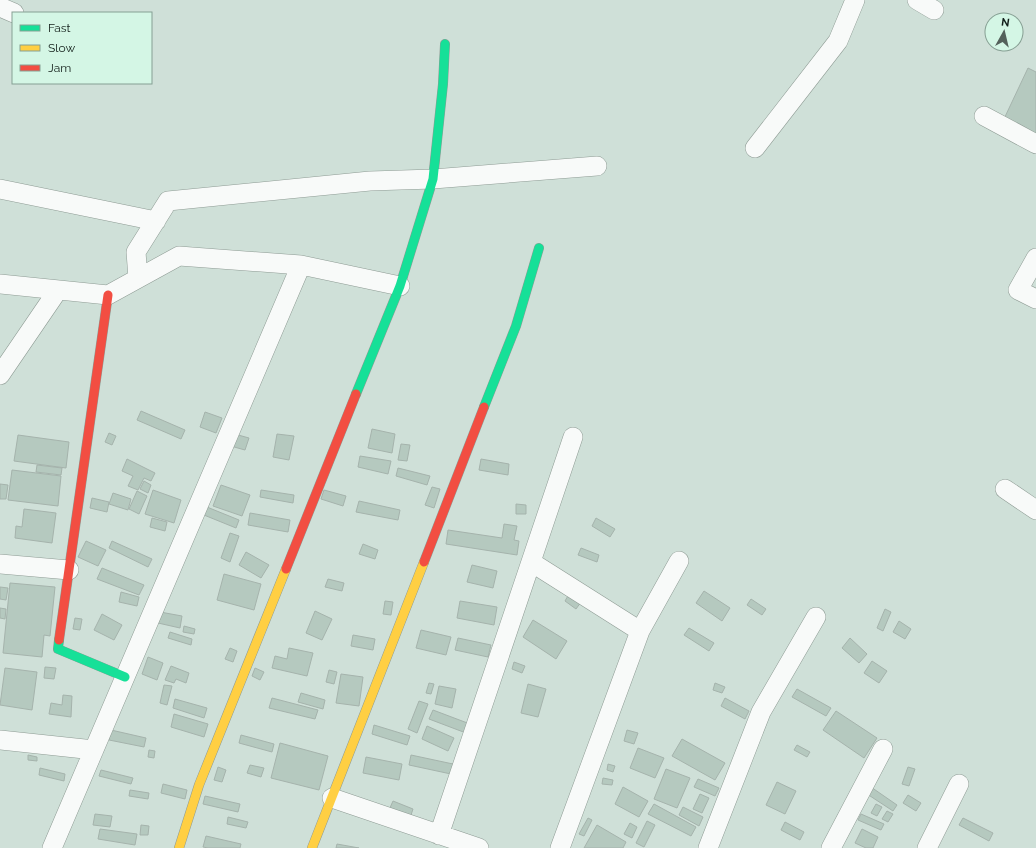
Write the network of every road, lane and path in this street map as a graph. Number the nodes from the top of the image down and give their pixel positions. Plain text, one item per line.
1 (855, 0) edge
2 (917, 0) edge
3 (0, 7) edge
4 (934, 10) dead end
5 (12, 12) edge
6 (445, 44) dead end
7 (984, 116) dead end
8 (1036, 144) edge
9 (755, 148) dead end
10 (597, 166) dead end
11 (433, 179) junction
12 (0, 189) edge
13 (156, 221) junction
14 (538, 248) dead end
15 (1036, 258) edge
16 (301, 265) junction
17 (138, 278) junction
18 (0, 284) edge
19 (400, 286) junction
20 (58, 290) junction
21 (108, 295) junction
22 (1036, 300) edge
23 (0, 375) edge
24 (573, 437) dead end
25 (1005, 489) dead end
26 (1036, 510) edge
27 (679, 561) dead end
28 (531, 562) junction
29 (0, 564) edge
30 (69, 570) junction
31 (816, 617) dead end
32 (640, 631) junction
33 (124, 677) junction
34 (0, 740) edge
35 (94, 750) junction
36 (883, 750) dead end
37 (959, 784) dead end
38 (332, 798) junction
39 (439, 834) junction
40 (52, 848) edge
41 (179, 848) edge
42 (312, 848) edge
43 (479, 848) edge
44 (560, 848) edge
45 (708, 848) edge
46 (830, 848) edge
47 (927, 848) edge

1 - 9 street
2 - 4 street
3 - 5 street
6 - 11 street
7 - 8 street
10 - 11 street
11 - 13 street
11 - 19 street
12 - 13 street
13 - 17 street
14 - 38 street
15 - 22 street
16 - 17 street
16 - 19 street
16 - 33 street
17 - 21 street
18 - 20 street
19 - 41 street
20 - 21 street
20 - 23 street
21 - 30 street
24 - 28 street
25 - 26 street
27 - 32 street
28 - 32 street
28 - 39 street
29 - 30 street
30 - 33 street
31 - 45 street
32 - 44 street
33 - 35 street
34 - 35 street
35 - 40 street
36 - 46 street
37 - 47 street
38 - 39 street
38 - 42 street
39 - 43 street

